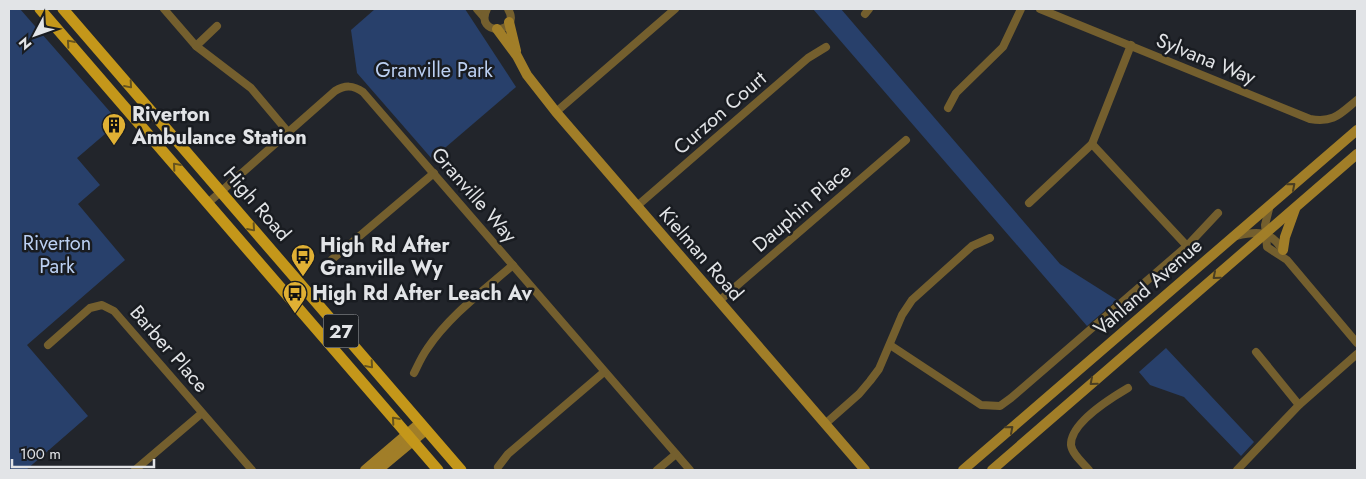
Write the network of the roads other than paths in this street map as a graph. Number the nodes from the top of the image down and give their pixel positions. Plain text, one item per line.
1 (40, 9) edge
2 (63, 9) edge
3 (164, 9) edge
4 (477, 9) edge
5 (509, 9) edge
6 (675, 9) edge
7 (1021, 9) edge
8 (1040, 9) edge
9 (486, 13) edge
10 (509, 22) junction
11 (218, 26) dead end
12 (497, 30) junction
13 (1131, 45) junction
14 (196, 46) junction
15 (826, 47) dead end
16 (517, 56) junction
17 (1357, 100) edge
18 (948, 108) dead end
19 (556, 112) junction
20 (1357, 130) edge
21 (288, 132) junction
22 (906, 140) dead end
23 (1092, 144) junction
24 (1357, 154) edge
25 (434, 173) junction
26 (221, 191) junction
27 (208, 203) junction
28 (1028, 203) dead end
29 (1270, 205) junction
30 (637, 206) junction
31 (1295, 208) junction
32 (1218, 213) dead end
33 (1265, 234) junction
34 (1233, 237) junction
35 (990, 238) dead end
36 (1187, 246) junction
37 (1283, 250) junction
38 (1287, 260) junction
39 (513, 265) junction
40 (323, 267) dead end
41 (719, 301) junction
42 (1357, 343) edge
43 (890, 344) junction
44 (48, 345) dead end
45 (1256, 352) dead end
46 (1357, 354) edge
47 (604, 372) junction
48 (414, 373) dead end
49 (1128, 388) dead end
50 (1299, 405) junction
51 (202, 413) junction
52 (825, 424) junction
53 (423, 426) junction
54 (410, 437) junction
55 (676, 454) junction
56 (498, 467) dead end
57 (861, 469) edge
58 (135, 470) edge
59 (252, 470) edge
60 (365, 470) edge
61 (378, 470) edge
62 (438, 470) edge
63 (461, 470) edge
64 (657, 470) edge
65 (690, 470) edge
66 (962, 470) edge
67 (992, 470) edge
68 (1089, 470) edge
69 (1237, 470) edge

27 -> 1 main road, High Road / 27
2 -> 26 main road, High Road / 27
3 - 14 street
4 - 9 street, Kielman Road
5 - 10 street, Kielman Road
6 - 19 street
7 - 18 street
8 - 13 street, Sylvana Way
9 - 12 street, Kielman Road
10 - 12 street
10 - 16 main road, Kielman Road
11 - 14 street
12 - 16 main road, Kielman Road
13 - 17 street, Sylvana Way
13 - 23 street
14 - 21 street
15 - 30 street, Curzon Court
16 - 19 main road, Kielman Road
19 - 30 main road, Kielman Road
29 -> 20 main road, Vahland Avenue
21 - 25 street, Granville Way
21 - 26 street, Granville Way
22 - 41 street, Dauphin Place
23 - 28 street
23 - 36 street
24 - 31 main road, Vahland Avenue
25 - 39 street, Granville Way
25 - 40 street
26 - 27 street, Granville Way
26 -> 53 main road, High Road / 27
54 -> 27 main road, High Road / 27
29 - 33 street
29 - 34 main road, Vahland Avenue
30 - 41 main road, Kielman Road
31 - 33 main road, Vahland Avenue
31 - 37 main road
32 - 36 street
33 - 34 street
33 - 37 street
33 - 38 street
33 -> 67 main road, Vahland Avenue
66 -> 34 main road, Vahland Avenue
35 - 43 street
36 - 43 street
37 - 38 street
38 - 42 street
39 - 47 street, Granville Way
39 - 48 street
41 - 52 main road, Kielman Road
43 - 52 street
44 - 51 street, Barber Place
45 - 50 street
46 - 50 street
47 - 55 street, Granville Way
47 - 56 street
49 - 68 street
50 - 69 street
51 - 58 street
51 - 59 street, Barber Place
52 - 57 main road, Kielman Road
53 - 54 main road
53 - 63 main road, High Road / 27
54 - 60 main road
54 - 61 main road
54 - 62 main road, High Road / 27
55 - 64 street
55 - 65 street, Granville Way

